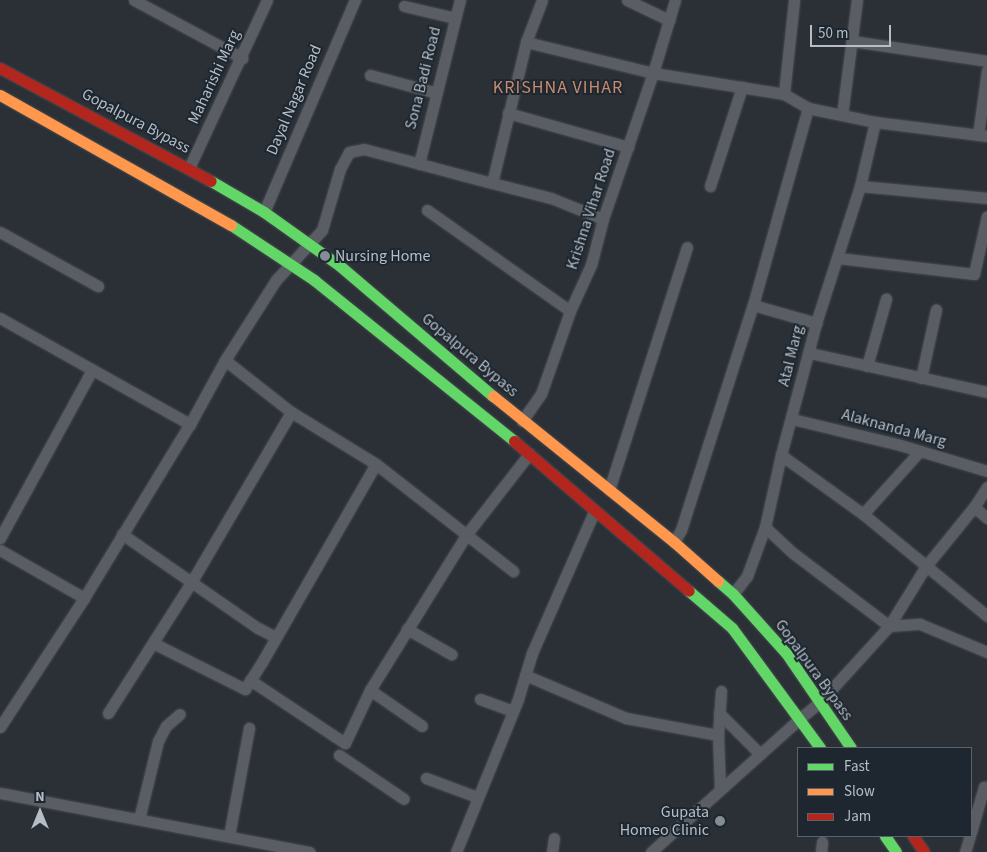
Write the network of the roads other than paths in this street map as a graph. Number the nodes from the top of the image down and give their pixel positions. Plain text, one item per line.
1 (134, 0) edge
2 (267, 0) edge
3 (355, 0) edge
4 (460, 0) edge
5 (542, 0) edge
6 (627, 0) edge
7 (675, 0) edge
8 (794, 0) edge
9 (857, 0) edge
10 (150, 4) edge
11 (404, 6) dead end
12 (455, 18) junction
13 (669, 20) junction
14 (852, 41) junction
15 (526, 42) junction
16 (242, 58) junction
17 (987, 61) edge
18 (0, 68) edge
19 (987, 71) edge
20 (653, 73) junction
21 (370, 75) dead end
22 (742, 87) junction
23 (437, 93) junction
24 (784, 94) junction
25 (0, 95) edge
26 (808, 108) junction
27 (508, 113) junction
28 (842, 115) junction
29 (875, 122) junction
30 (982, 135) edge
31 (628, 147) junction
32 (419, 164) junction
33 (189, 168) junction
34 (492, 183) junction
35 (710, 186) dead end
36 (860, 186) junction
37 (987, 198) edge
38 (427, 210) dead end
39 (264, 212) junction
40 (987, 216) edge
41 (603, 219) junction
42 (0, 232) edge
43 (308, 243) junction
44 (688, 248) dead end
45 (838, 258) junction
46 (290, 263) junction
47 (98, 286) dead end
48 (886, 299) dead end
49 (753, 305) junction
50 (936, 310) dead end
51 (570, 311) junction
52 (0, 318) edge
53 (816, 323) junction
54 (810, 353) junction
55 (225, 360) junction
56 (867, 366) junction
57 (92, 370) junction
58 (922, 378) junction
59 (987, 392) edge
60 (291, 412) junction
61 (792, 419) junction
62 (522, 420) junction
63 (190, 424) junction
64 (920, 451) junction
65 (529, 454) junction
66 (781, 455) junction
67 (376, 464) junction
68 (987, 471) edge
69 (987, 487) edge
70 (610, 490) junction
71 (974, 507) junction
72 (594, 512) junction
73 (862, 514) junction
74 (987, 518) edge
75 (765, 528) junction
76 (122, 534) junction
77 (466, 535) junction
78 (0, 538) edge
79 (674, 542) junction
80 (0, 550) edge
81 (926, 566) junction
82 (513, 571) dead end
83 (192, 580) junction
84 (733, 594) junction
85 (84, 598) junction
86 (987, 616) edge
87 (889, 626) junction
88 (407, 629) junction
89 (276, 637) junction
90 (153, 643) junction
91 (987, 652) edge
92 (451, 654) dead end
93 (525, 675) junction
94 (250, 680) junction
95 (370, 690) junction
96 (721, 691) dead end
97 (480, 699) dead end
98 (819, 703) junction
99 (513, 711) junction
100 (108, 713) dead end
101 (719, 713) junction
102 (180, 714) dead end
103 (799, 719) junction
104 (422, 726) dead end
105 (0, 727) edge
106 (249, 728) dead end
107 (718, 735) junction
108 (346, 743) junction
109 (819, 747) edge
110 (850, 747) edge
111 (760, 754) junction
112 (426, 778) dead end
113 (987, 788) edge
114 (720, 790) junction
115 (0, 793) edge
116 (478, 796) junction
117 (404, 799) dead end
118 (139, 819) junction
119 (972, 827) edge
120 (229, 836) junction
121 (886, 837) edge
122 (914, 837) edge
123 (969, 837) edge
124 (554, 838) dead end
125 (894, 851) edge
126 (309, 852) edge
127 (456, 852) edge
128 (552, 852) edge
129 (651, 852) edge
130 (924, 852) edge
131 (965, 852) edge

1 - 10 street
2 - 16 street, Maharishi Marg
3 - 39 street, Dayal Nagar Road
4 - 12 street, Sona Badi Road
5 - 15 street
6 - 13 street
7 - 13 street, Krishna Vihar Road
8 - 24 street
9 - 14 street
10 - 16 street
11 - 12 street
12 - 23 street, Sona Badi Road
13 - 20 street, Krishna Vihar Road
14 - 17 street
14 - 28 street
15 - 20 street
15 - 27 street
16 - 33 street, Maharishi Marg
18 - 33 main road, Gopalpura Bypass
19 - 30 street
20 - 22 street
20 - 31 street, Krishna Vihar Road
21 - 23 street
22 - 24 street
22 - 35 street
23 - 32 street, Sona Badi Road
24 - 26 street
25 - 46 main road
26 - 28 street
26 - 49 street
27 - 31 street
27 - 34 street
28 - 29 street
29 - 30 street
29 - 36 street, Atal Marg
31 - 41 street, Krishna Vihar Road
32 - 34 street
32 - 43 street
33 - 39 main road, Gopalpura Bypass
34 - 41 street
36 - 37 street
36 - 45 street, Atal Marg
38 - 51 street
39 - 43 main road, Gopalpura Bypass
40 - 45 street
41 - 51 street, Krishna Vihar Road
42 - 47 street
43 - 46 street
43 - 62 main road, Gopalpura Bypass
44 - 70 street
45 - 53 street, Atal Marg
46 - 55 street
46 - 65 main road
48 - 56 street
49 - 53 street
49 - 79 street
50 - 58 street
51 - 62 street, Krishna Vihar Road
52 - 57 street
53 - 54 street, Atal Marg
54 - 56 street
54 - 61 street, Atal Marg
55 - 60 street
55 - 63 street
56 - 58 street
57 - 63 street
57 - 78 street
58 - 59 street
60 - 67 street
60 - 83 street
61 - 64 street, Alaknanda Marg
61 - 66 street, Atal Marg
62 - 70 main road, Gopalpura Bypass
63 - 76 street
64 - 68 street, Alaknanda Marg
64 - 73 street
65 - 72 main road
65 - 77 street
66 - 73 street
66 - 75 street, Atal Marg
67 - 77 street
67 - 89 street
69 - 71 street
70 - 79 main road, Gopalpura Bypass
71 - 74 street
71 - 81 street
72 - 93 street
72 - 103 main road
73 - 81 street
75 - 84 street, Atal Marg
75 - 87 street
76 - 83 street
76 - 85 street
77 - 82 street
77 - 88 street
79 - 84 main road, Gopalpura Bypass
80 - 85 street
81 - 86 street
81 - 87 street
83 - 89 street
83 - 90 street
84 - 98 main road, Gopalpura Bypass
85 - 105 street
87 - 91 street
87 - 98 street
88 - 92 street
88 - 95 street
89 - 94 street
90 - 94 street
90 - 100 street
93 - 99 street
93 - 107 street
94 - 108 street
95 - 104 street
95 - 108 street
96 - 101 street
97 - 99 street
98 - 103 street
98 - 110 main road, Gopalpura Bypass
99 - 116 street
101 - 107 street
101 - 111 street
102 - 118 street
103 - 109 main road
103 - 111 street
106 - 120 street
107 - 114 street
108 - 117 street
111 - 114 street
112 - 116 street
113 - 119 street
114 - 129 street
115 - 118 street
116 - 127 street
118 - 120 street
120 - 126 street
121 - 125 main road
122 - 130 main road
123 - 131 street
124 - 128 street

